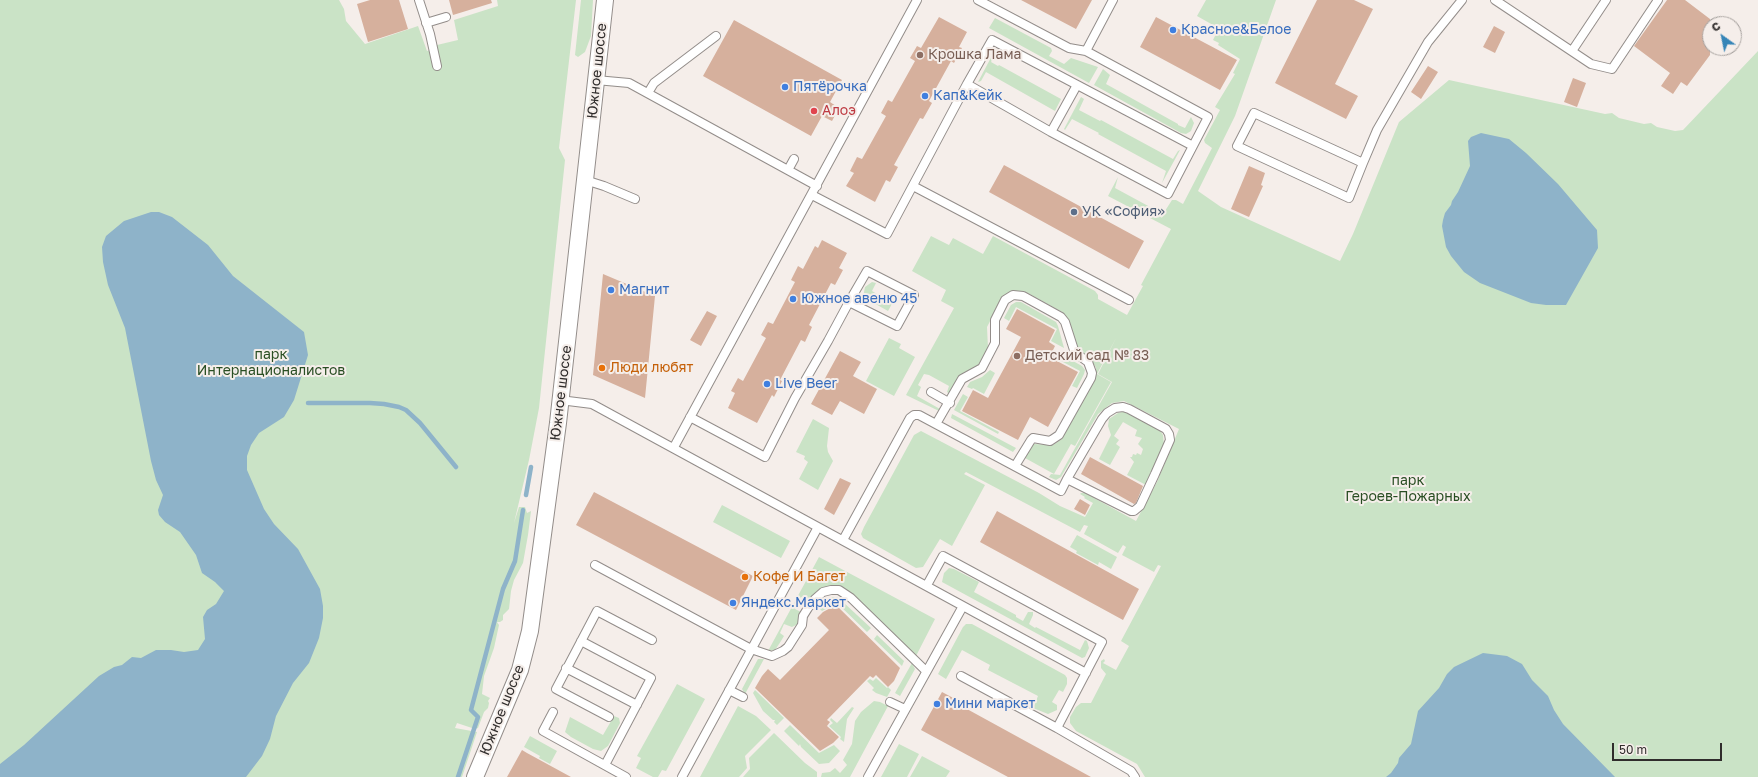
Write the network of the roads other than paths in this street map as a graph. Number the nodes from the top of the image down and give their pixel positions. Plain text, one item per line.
1 (419, 0) edge
2 (605, 0) edge
3 (917, 0) edge
4 (978, 0) edge
5 (1113, 0) edge
6 (1462, 0) edge
7 (1495, 0) edge
8 (1606, 0) edge
9 (1658, 0) edge
10 (446, 17) dead end
11 (426, 23) junction
12 (716, 36) dead end
13 (1086, 51) junction
14 (1572, 51) junction
15 (437, 66) dead end
16 (596, 80) junction
17 (967, 84) junction
18 (1077, 85) junction
19 (648, 93) junction
20 (1051, 132) junction
21 (1193, 146) junction
22 (794, 158) dead end
23 (1363, 163) junction
24 (788, 170) junction
25 (585, 180) junction
26 (817, 186) junction
27 (913, 186) junction
28 (812, 195) junction
29 (635, 199) dead end
30 (1129, 300) dead end
31 (849, 302) junction
32 (931, 392) dead end
33 (560, 400) junction
34 (950, 403) junction
35 (690, 417) junction
36 (936, 424) junction
37 (674, 447) junction
38 (1015, 466) junction
39 (1067, 479) junction
40 (818, 527) junction
41 (843, 540) junction
42 (596, 565) dead end
43 (927, 586) junction
44 (963, 606) junction
45 (652, 640) dead end
46 (581, 641) junction
47 (751, 649) junction
48 (566, 668) junction
49 (926, 671) junction
50 (1086, 673) junction
51 (961, 676) dead end
52 (729, 690) junction
53 (743, 697) dead end
54 (890, 702) dead end
55 (637, 705) junction
56 (905, 709) junction
57 (553, 712) dead end
58 (609, 717) dead end
59 (1057, 728) junction
60 (605, 765) junction
61 (475, 777) edge
62 (626, 777) edge
63 (682, 777) edge
64 (868, 777) edge
65 (1135, 777) edge

1 - 11 lane
2 - 16 street, Южное шоссе
3 - 26 lane
4 - 13 lane
5 - 13 lane
6 - 23 lane
7 - 14 lane
8 - 14 lane
9 - 14 lane
10 - 11 lane
11 - 15 lane
12 - 19 lane
13 - 21 lane
16 - 19 lane
16 - 25 street, Южное шоссе
17 - 18 lane
17 - 20 lane
17 - 27 lane
18 - 20 lane
18 - 21 lane
19 - 24 lane
20 - 21 lane
22 - 24 lane
23 - 23 lane
24 - 26 lane
25 - 29 lane
25 - 33 street, Южное шоссе
26 - 28 lane
27 - 28 lane
27 - 30 lane
28 - 35 lane
31 - 31 lane
31 - 35 lane
32 - 34 lane
33 - 37 lane
33 - 61 street, Южное шоссе
34 - 36 lane
34 - 38 lane
35 - 37 lane
36 - 38 lane
36 - 41 lane
37 - 40 lane
38 - 39 lane
39 - 39 lane
40 - 41 lane
40 - 47 lane
41 - 43 lane
42 - 47 lane
43 - 44 lane
43 - 50 lane
44 - 49 lane
44 - 50 lane
45 - 46 lane
46 - 48 lane
46 - 55 lane
47 - 49 lane
47 - 52 lane
48 - 55 lane
48 - 58 lane
49 - 56 lane
50 - 59 lane
51 - 59 lane
52 - 53 lane
52 - 63 lane
54 - 56 lane
55 - 60 lane
56 - 64 lane
57 - 60 lane
59 - 65 lane
60 - 62 lane

